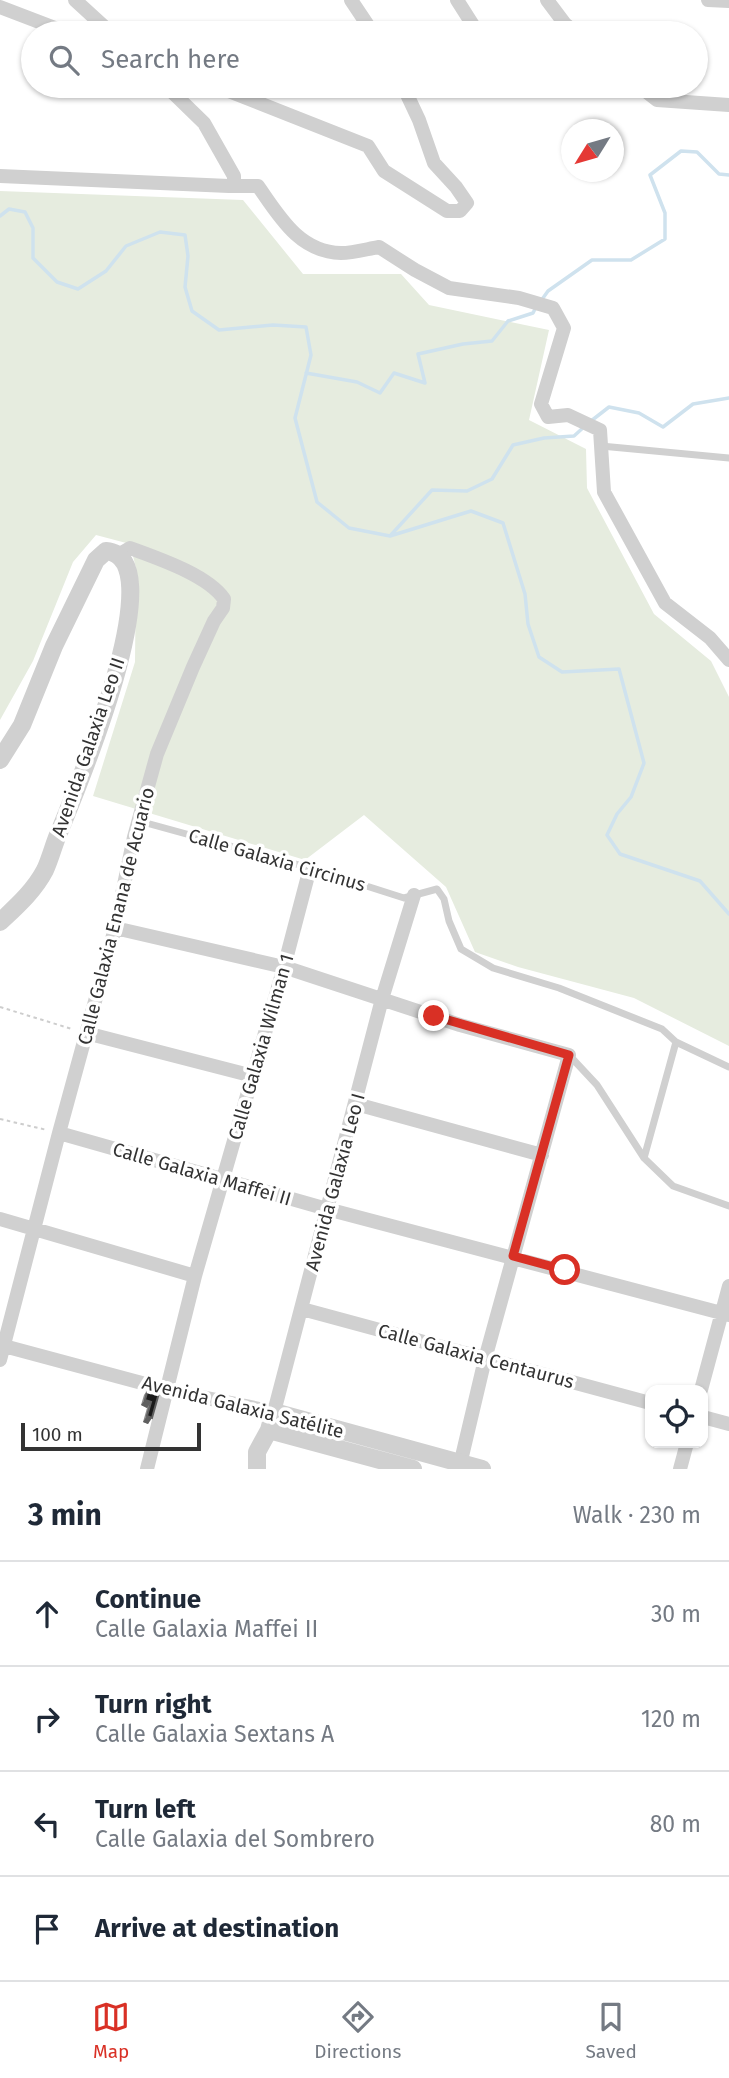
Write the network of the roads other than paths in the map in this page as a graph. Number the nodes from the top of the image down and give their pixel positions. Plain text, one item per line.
1 (75, 0) edge
2 (351, 0) edge
3 (457, 0) edge
4 (547, 0) edge
5 (708, 0) edge
6 (729, 1) edge
7 (0, 7) edge
8 (37, 21) edge
9 (98, 21) edge
10 (365, 21) edge
11 (470, 21) edge
12 (563, 21) edge
13 (178, 98) edge
14 (246, 98) edge
15 (409, 98) edge
16 (654, 98) edge
17 (729, 104) edge
18 (0, 176) edge
19 (229, 186) junction
20 (601, 446) junction
21 (729, 458) edge
22 (118, 555) junction
23 (729, 660) edge
24 (0, 760) edge
25 (139, 821) junction
26 (310, 868) junction
27 (414, 895) junction
28 (0, 922) edge
29 (115, 928) junction
30 (285, 967) junction
31 (382, 999) junction
32 (86, 1033) junction
33 (676, 1042) junction
34 (569, 1055) junction
35 (729, 1067) edge
36 (253, 1076) junction
37 (356, 1104) junction
38 (59, 1133) junction
39 (542, 1155) junction
40 (644, 1158) junction
41 (222, 1180) junction
42 (729, 1206) edge
43 (327, 1209) junction
44 (0, 1219) edge
45 (34, 1229) junction
46 (513, 1256) junction
47 (195, 1276) junction
48 (729, 1286) edge
49 (302, 1309) junction
50 (725, 1314) edge
51 (2, 1353) edge
52 (485, 1359) junction
53 (703, 1385) edge
54 (168, 1390) junction
55 (645, 1402) edge
56 (708, 1418) edge
57 (272, 1421) junction
58 (729, 1424) edge
59 (686, 1448) edge
60 (459, 1466) edge
61 (147, 1469) edge
62 (257, 1469) edge
63 (413, 1469) edge
64 (482, 1469) edge
65 (680, 1469) edge

1 - 9 street
2 - 10 street
3 - 11 street
4 - 12 street
5 - 6 street
7 - 8 street
13 - 19 street
14 - 15 street
16 - 17 street
18 - 19 street
19 - 20 street
20 - 21 lane
20 - 23 street
22 - 24 street
22 - 25 street, Calle Galaxia Enana de Acuario
22 - 28 street, Avenida Galaxia Leo II
25 - 26 lane, Calle Galaxia Circinus
25 - 29 street, Calle Galaxia Enana de Acuario
26 - 27 lane, Calle Galaxia Circinus
26 - 30 street, Calle Galaxia Wilman 1
27 - 31 street, Avenida Galaxia Leo I
27 - 33 lane, Calle Galaxia Circinus
29 - 30 street
29 - 32 street, Calle Galaxia Enana de Acuario
30 - 31 street
30 - 36 street, Calle Galaxia Wilman 1
31 - 34 street
31 - 37 street, Avenida Galaxia Leo I
32 - 36 street
32 - 38 street, Calle Galaxia Enana de Acuario
33 - 35 lane
33 - 40 lane
34 - 39 street
34 - 40 lane
36 - 41 street, Calle Galaxia Wilman 1
37 - 39 street
37 - 43 street, Avenida Galaxia Leo I
38 - 41 street, Calle Galaxia Maffei II
38 - 45 street, Calle Galaxia Enana de Acuario
39 - 46 street
40 - 42 lane
41 - 43 street, Calle Galaxia Maffei II
41 - 47 street, Calle Galaxia Wilman 1
43 - 46 street, Calle Galaxia Maffei II
43 - 49 street, Avenida Galaxia Leo I
44 - 45 street
45 - 47 street
45 - 51 street, Calle Galaxia Enana de Acuario
46 - 50 street, Calle Galaxia Maffei II
46 - 52 street
47 - 54 street, Calle Galaxia Wilman 1
48 - 50 street
49 - 52 street, Calle Galaxia Centaurus
49 - 57 street, Avenida Galaxia Leo I
50 - 53 street
51 - 54 street, Avenida Galaxia Satélite
52 - 55 street, Calle Galaxia Centaurus
52 - 60 street
54 - 57 street, Avenida Galaxia Satélite
54 - 61 street, Calle Galaxia Wilman 1
56 - 58 street
57 - 60 street, Avenida Galaxia Satélite
57 - 62 street, Avenida Galaxia Leo I
57 - 63 street, Avenida Galaxia Satélite
59 - 65 street
60 - 64 street, Avenida Galaxia Satélite

